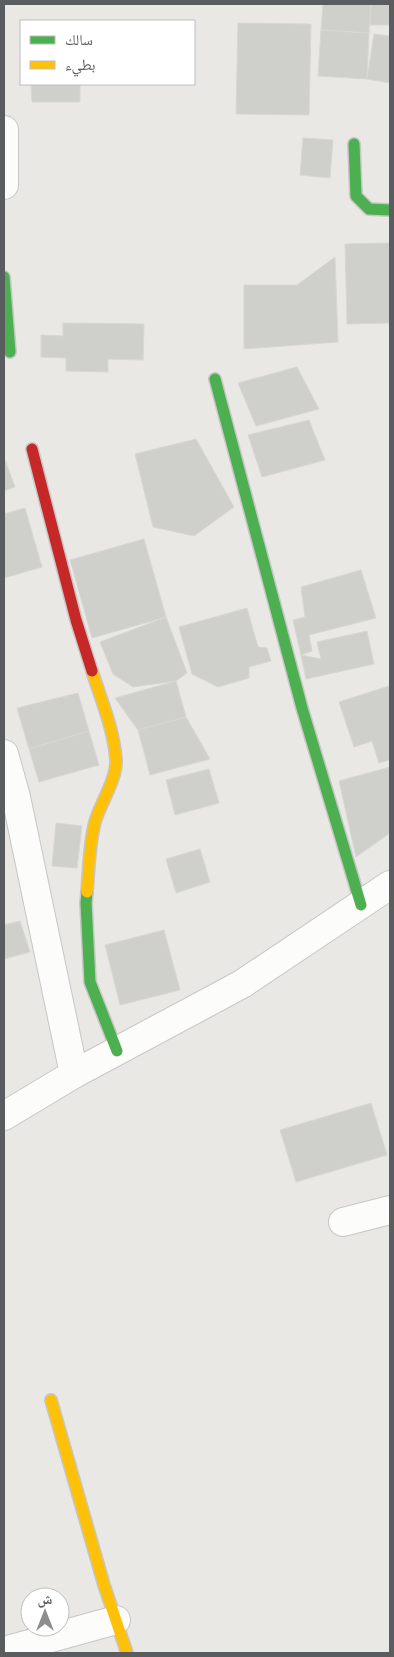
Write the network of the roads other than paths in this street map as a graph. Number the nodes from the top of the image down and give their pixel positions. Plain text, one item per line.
1 (4, 130) edge
2 (354, 144) dead end
3 (4, 185) edge
4 (390, 210) edge
5 (4, 277) edge
6 (10, 352) dead end
7 (215, 379) dead end
8 (32, 449) dead end
9 (4, 754) edge
10 (390, 885) edge
11 (361, 905) junction
12 (117, 1051) junction
13 (74, 1074) junction
14 (4, 1116) edge
15 (390, 1210) edge
16 (343, 1222) dead end
17 (51, 1400) dead end
18 (116, 1620) junction
19 (4, 1651) edge
20 (128, 1653) edge

1 - 3 street
2 - 4 street
5 - 6 street
7 - 11 street
8 - 12 street
9 - 13 street
10 - 11 street
11 - 12 street
12 - 13 street
13 - 14 street
15 - 16 street
17 - 18 street
18 - 19 street
18 - 20 street

